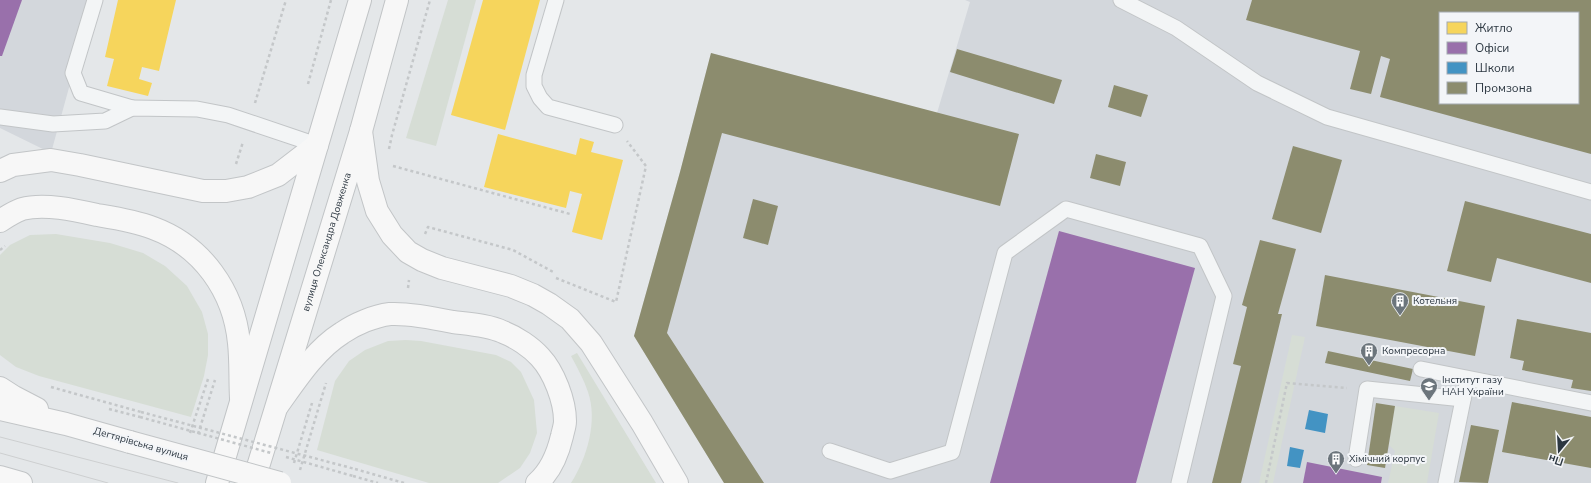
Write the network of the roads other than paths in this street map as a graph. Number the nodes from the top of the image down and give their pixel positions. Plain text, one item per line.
1 (95, 0) edge
2 (360, 0) edge
3 (397, 0) edge
4 (556, 0) edge
5 (1121, 0) edge
6 (132, 108) junction
7 (0, 117) edge
8 (615, 125) road end
9 (360, 131) junction
10 (317, 145) junction
11 (0, 171) edge
12 (1591, 192) edge
13 (0, 221) edge
14 (1421, 369) dead end
15 (1467, 379) junction
16 (0, 388) edge
17 (1463, 399) junction
18 (1591, 403) edge
19 (241, 405) junction
20 (0, 409) edge
21 (274, 411) junction
22 (66, 424) junction
23 (830, 451) dead end
24 (1356, 459) dead end
25 (290, 476) edge
26 (0, 477) edge
27 (21, 483) edge
28 (217, 483) edge
29 (253, 483) edge
30 (537, 483) edge
31 (677, 483) edge
32 (1179, 483) edge
33 (1446, 483) edge

1 - 6 lane
2 - 10 main road
3 - 9 main road, вулиця Олександра Довженка
4 - 8 lane
5 - 12 lane
6 - 7 lane
6 - 10 lane
9 - 21 main road, вулиця Олександра Довженка
9 - 31 main road
10 - 11 main road
10 - 19 main road
13 - 19 main road
14 - 15 lane
15 - 17 lane
15 - 18 lane
16 - 22 main road
17 - 24 lane
17 - 33 lane
19 - 28 main road
20 - 22 main road, Дегтярівська вулиця
21 - 29 main road, вулиця Олександра Довженка
21 - 30 main road
22 - 25 main road, Дегтярівська вулиця, bridge
23 - 32 lane
26 - 27 main road

